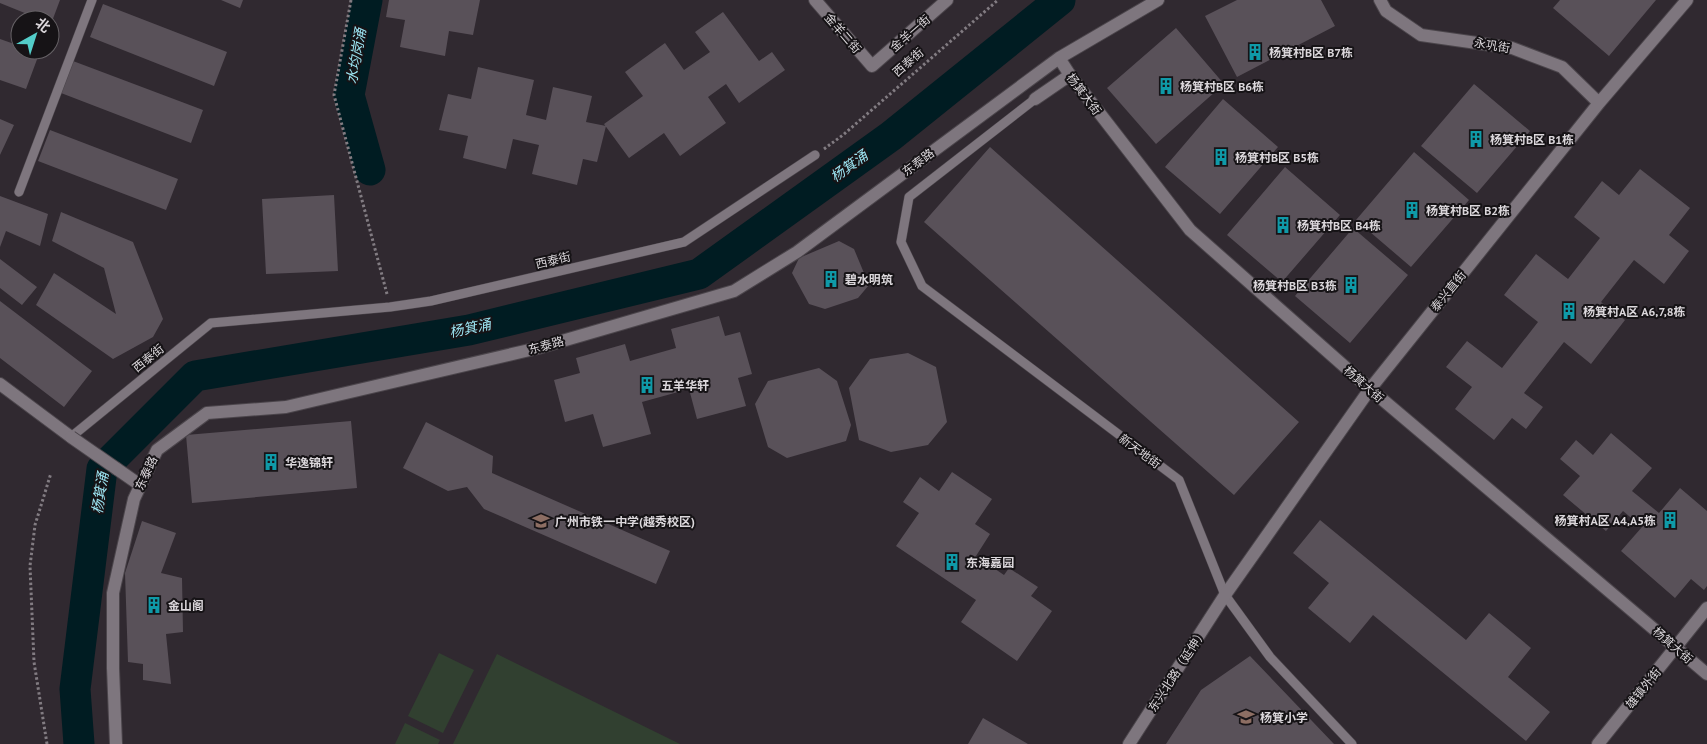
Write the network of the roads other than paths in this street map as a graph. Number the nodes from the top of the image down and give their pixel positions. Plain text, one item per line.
1 (92, 0) edge
2 (815, 0) edge
3 (948, 0) edge
4 (1158, 0) edge
5 (1380, 0) edge
6 (1687, 0) edge
7 (1059, 58) junction
8 (872, 66) joint
9 (1070, 75) junction
10 (1034, 99) joint
11 (1599, 104) junction
12 (815, 155) road end
13 (20, 192) dead end
14 (0, 384) edge
15 (1370, 389) junction
16 (71, 437) junction
17 (140, 485) junction
18 (1225, 595) junction
19 (1707, 608) edge
20 (1676, 647) junction
21 (1707, 674) edge
22 (116, 744) edge
23 (1129, 744) edge
24 (1352, 744) edge
25 (1598, 744) edge

1 - 13 lane
2 - 8 street, 金羊二街
3 - 8 street, 金羊一街
4 - 7 street, 东泰路
5 - 11 street, 永巩街
6 - 11 street, 泰兴直街
7 - 9 street, 杨箕大街
7 - 17 street, 东泰路
9 - 10 street
9 - 15 street, 杨箕大街
10 - 18 lane, 新天地街
11 - 15 street, 泰兴直街
12 - 16 lane, 西泰街
14 - 16 street
15 - 18 street, 泰兴直街
15 - 20 street, 杨箕大街
16 - 17 street, bridge
17 - 22 street, 东泰路
18 - 23 street, 东兴北路（延伸）
18 - 24 lane, 新天地街
19 - 20 street, 雄镇外街
20 - 21 street, 杨箕大街
20 - 25 street, 雄镇外街

